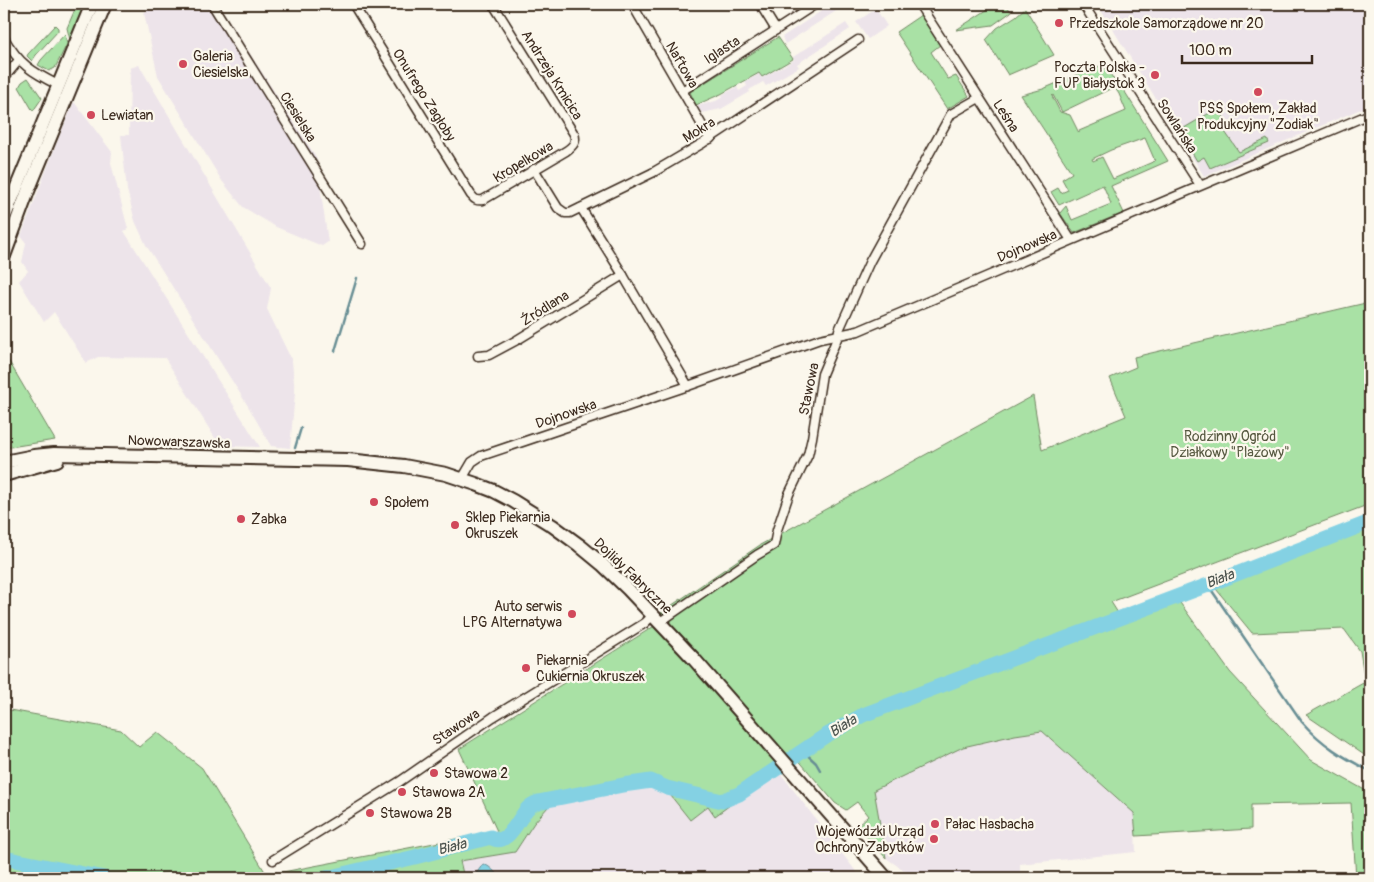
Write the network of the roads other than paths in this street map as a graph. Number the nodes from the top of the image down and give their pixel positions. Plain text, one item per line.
1 (92, 4) edge
2 (105, 4) edge
3 (212, 4) edge
4 (354, 4) edge
5 (493, 4) edge
6 (632, 4) edge
7 (760, 4) edge
8 (816, 4) edge
9 (919, 4) edge
10 (1082, 4) edge
11 (776, 30) junction
12 (4, 38) edge
13 (858, 40) dead end
14 (19, 60) junction
15 (4, 78) edge
16 (58, 85) junction
17 (682, 91) junction
18 (979, 98) junction
19 (1370, 114) edge
20 (574, 134) joint
21 (710, 139) junction
22 (534, 169) junction
23 (1200, 185) junction
24 (473, 198) joint
25 (582, 208) junction
26 (4, 218) edge
27 (1071, 240) junction
28 (362, 244) dead end
29 (4, 256) edge
30 (623, 275) junction
31 (838, 336) junction
32 (478, 356) dead end
33 (688, 386) junction
34 (74, 454) junction
35 (283, 459) joint
36 (4, 462) edge
37 (4, 475) edge
38 (462, 479) junction
39 (656, 619) junction
40 (273, 860) dead end
41 (876, 865) junction
42 (886, 878) edge
43 (893, 878) edge

1 - 16 highway
2 - 29 highway
3 - 28 street, Ciesielska
4 - 24 street, Onufrego Zagłoby
5 - 20 street, Andrzeja Kmicica
6 - 17 street, Naftowa
7 - 11 street
8 - 11 street, Iglasta
9 - 18 street, Leśna
10 - 23 street, Sowlańska
11 - 17 street, Iglasta
12 - 14 street
13 - 21 street, Mokra
14 - 15 street
14 - 16 street
16 - 26 highway
17 - 21 street, Naftowa
18 - 27 street, Leśna
18 - 31 street, Stawowa
19 - 23 street, Dojnowska
20 - 22 street, Kropelkowa
21 - 25 street, Mokra
22 - 24 street, Kropelkowa
22 - 25 street, Mokra
23 - 27 street, Dojnowska
25 - 30 street
27 - 31 street, Dojnowska
30 - 32 street, Źródlana
30 - 33 street
31 - 33 street, Dojnowska
31 - 39 street, Stawowa
33 - 38 street, Dojnowska
34 - 35 highway, Nowowarszawska
34 - 36 highway, Nowowarszawska
34 - 37 highway, Nowowarszawska
35 - 38 highway, Dojlidy Fabryczne
38 - 39 highway, Dojlidy Fabryczne
39 - 40 street, Stawowa
39 - 41 highway, Dojlidy Fabryczne
41 - 42 highway, Dojlidy Fabryczne
41 - 43 highway, Dojlidy Fabryczne

